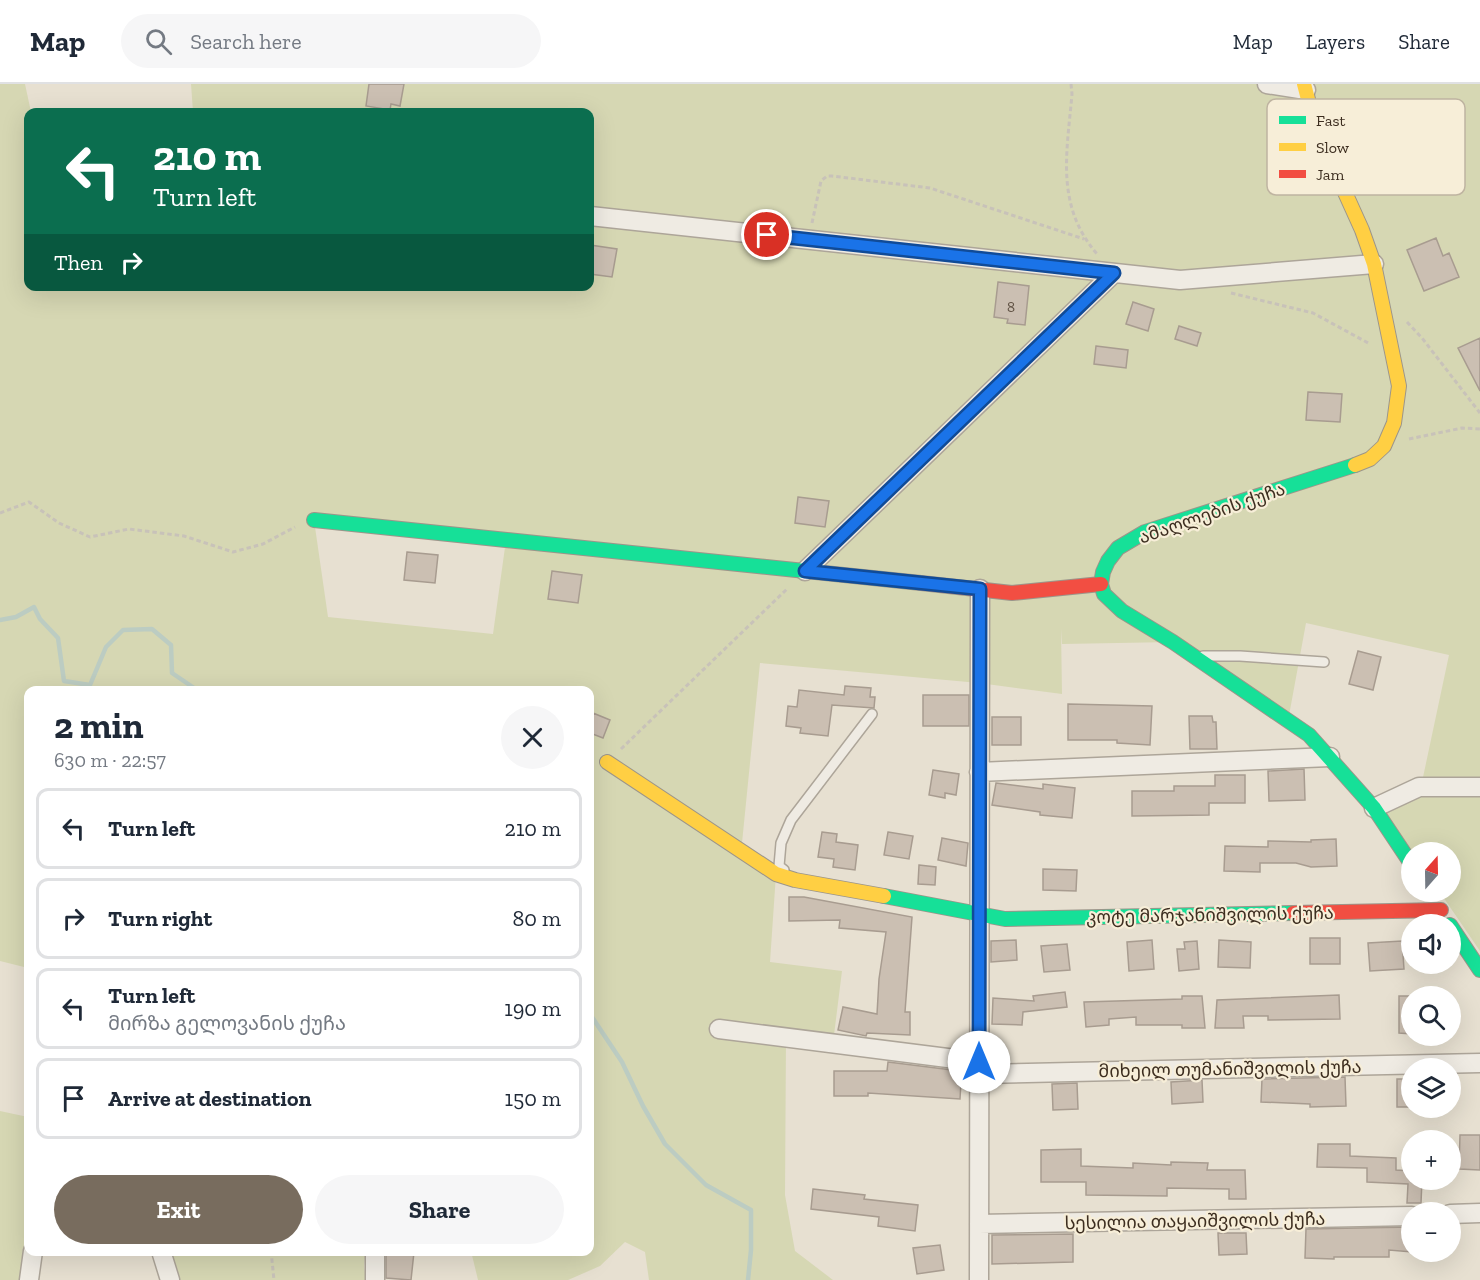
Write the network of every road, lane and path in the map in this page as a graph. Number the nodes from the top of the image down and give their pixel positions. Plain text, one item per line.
1 (1071, 84) edge
2 (1267, 84) edge
3 (1305, 87) edge
4 (1346, 195) edge
5 (594, 216) edge
6 (1084, 238) junction
7 (808, 240) junction
8 (1374, 264) junction
9 (1114, 273) junction
10 (1223, 291) dead end
11 (1400, 315) dead end
12 (1394, 361) junction
13 (1480, 413) edge
14 (1480, 429) edge
15 (1384, 446) junction
16 (0, 513) edge
17 (314, 520) joint
18 (805, 571) junction
19 (1101, 584) junction
20 (980, 589) junction
21 (1195, 657) junction
22 (1324, 662) dead end
23 (872, 714) dead end
24 (1330, 757) junction
25 (607, 762) joint
26 (979, 772) junction
27 (1480, 787) edge
28 (1374, 808) junction
29 (1401, 849) edge
30 (795, 880) junction
31 (979, 914) junction
32 (1443, 914) edge
33 (1461, 942) edge
34 (1480, 970) edge
35 (719, 1029) dead end
36 (1480, 1063) edge
37 (979, 1068) junction
38 (1480, 1213) edge
39 (1461, 1214) edge
40 (1401, 1216) edge
41 (979, 1224) junction
42 (32, 1256) edge
43 (163, 1256) edge
44 (272, 1256) edge
45 (375, 1256) edge
46 (29, 1280) edge
47 (170, 1280) edge
48 (274, 1280) edge
49 (375, 1280) edge
50 (979, 1280) edge

1 - 6 path
2 - 3 street
4 - 8 street
5 - 7 street
6 - 7 path
6 - 9 path
7 - 9 street
8 - 9 street
8 - 12 street
9 - 18 street
10 - 12 path
11 - 13 path
12 - 15 street
14 - 15 path
15 - 19 street, ამაღლების ქუჩა
16 - 17 path
17 - 18 street
18 - 20 street
18 - 25 path
19 - 20 street
19 - 21 street
20 - 26 street
21 - 22 lane
21 - 24 street
23 - 30 lane
24 - 26 street
24 - 28 street
25 - 30 street, კოტე მარჯანიშვილის ქუჩა
26 - 31 street
27 - 28 street
28 - 29 street
30 - 31 street, კოტე მარჯანიშვილის ქუჩა
31 - 32 street, კოტე მარჯანიშვილის ქუჩა
31 - 37 street
33 - 34 street
35 - 37 street, მიხეილ თუმანიშვილის ქუჩა
36 - 37 street, მიხეილ თუმანიშვილის ქუჩა
37 - 41 street
38 - 39 street
40 - 41 street, სესილია თაყაიშვილის ქუჩა
41 - 50 street
42 - 46 street
43 - 47 street
44 - 48 path
45 - 49 street

